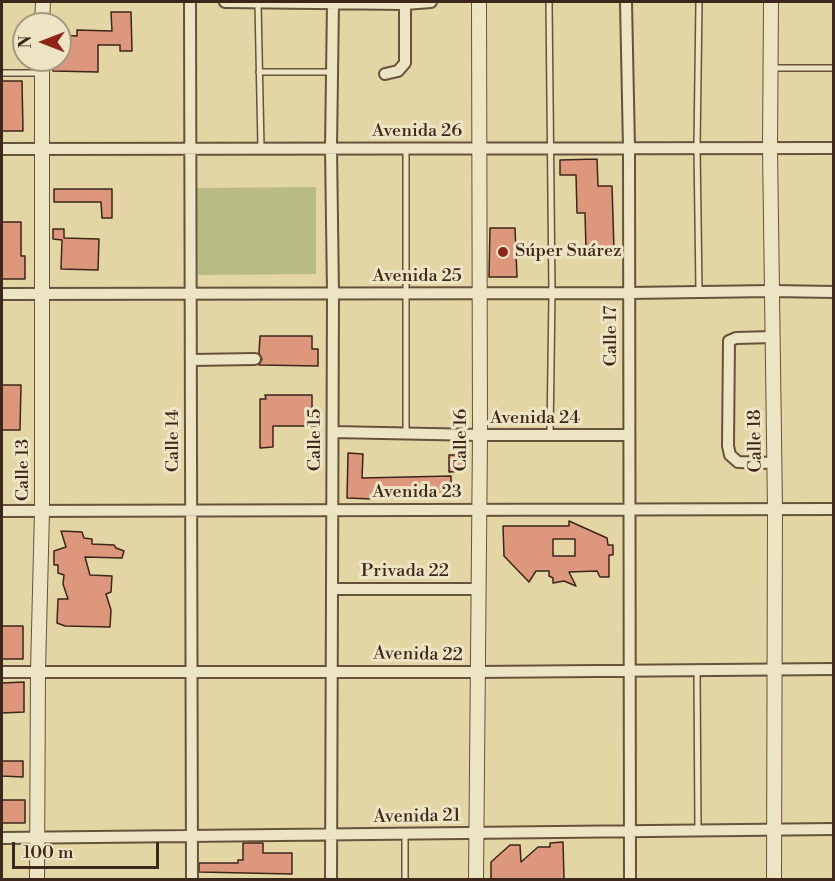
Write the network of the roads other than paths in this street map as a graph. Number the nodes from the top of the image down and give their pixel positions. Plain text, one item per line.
1 (190, 2) edge
2 (225, 2) edge
3 (333, 2) edge
4 (431, 2) edge
5 (479, 2) edge
6 (549, 2) edge
7 (626, 2) edge
8 (699, 2) edge
9 (771, 2) edge
10 (258, 3) junction
11 (405, 4) junction
12 (770, 68) junction
13 (834, 68) edge
14 (42, 72) edge
15 (259, 72) junction
16 (332, 72) junction
17 (385, 74) dead end
18 (697, 147) junction
19 (331, 148) junction
20 (406, 148) junction
21 (479, 148) junction
22 (551, 148) junction
23 (628, 148) junction
24 (770, 148) junction
25 (834, 148) edge
26 (2, 149) edge
27 (42, 149) junction
28 (190, 149) junction
29 (261, 149) junction
30 (699, 291) junction
31 (772, 291) junction
32 (834, 292) edge
33 (480, 293) junction
34 (552, 293) junction
35 (629, 293) junction
36 (2, 294) edge
37 (42, 294) junction
38 (190, 294) junction
39 (333, 294) junction
40 (406, 294) junction
41 (773, 337) junction
42 (255, 359) dead end
43 (190, 360) junction
44 (333, 432) junction
45 (406, 434) junction
46 (480, 435) junction
47 (550, 435) junction
48 (629, 435) junction
49 (774, 463) junction
50 (629, 509) junction
51 (775, 509) junction
52 (834, 509) edge
53 (191, 510) junction
54 (333, 510) junction
55 (479, 510) junction
56 (2, 511) edge
57 (42, 511) junction
58 (332, 589) junction
59 (478, 589) junction
60 (773, 669) junction
61 (834, 669) edge
62 (332, 670) junction
63 (697, 670) junction
64 (38, 671) junction
65 (191, 671) junction
66 (629, 671) junction
67 (2, 672) edge
68 (477, 672) junction
69 (698, 830) junction
70 (774, 830) junction
71 (834, 830) edge
72 (630, 831) junction
73 (476, 833) junction
74 (332, 834) junction
75 (405, 834) junction
76 (192, 836) junction
77 (2, 838) edge
78 (38, 838) junction
79 (37, 879) edge
80 (192, 879) edge
81 (331, 879) edge
82 (405, 879) edge
83 (476, 879) edge
84 (630, 879) edge
85 (774, 879) edge

1 - 28 street, Calle 14
2 - 10 street
3 - 10 street
3 - 11 street
3 - 16 street, Calle 15
4 - 11 street
5 - 21 street, Calle 16
6 - 22 lane
7 - 23 street, Calle 17
8 - 18 lane
9 - 12 street, Calle 18
10 - 15 lane
11 - 17 street
12 - 13 lane
12 - 24 street, Calle 18
14 - 27 street, Calle 13
15 - 16 lane
15 - 29 lane
16 - 19 street, Calle 15
18 - 23 street, Avenida 26
18 - 24 street, Avenida 26
18 - 30 lane
19 - 20 street, Avenida 26
19 - 29 street, Avenida 26
19 - 39 street, Calle 15
20 - 21 street, Avenida 26
20 - 40 lane
21 - 22 street, Avenida 26
21 - 33 street, Calle 16
22 - 23 street, Avenida 26
22 - 34 lane
23 - 35 street, Calle 17
24 - 25 street, Avenida 26
24 - 31 street, Calle 18
26 - 27 street, Avenida 26
27 - 28 street, Avenida 26
27 - 37 street, Calle 13
28 - 29 street, Avenida 26
28 - 38 street, Calle 14
30 - 31 street, Avenida 25
30 - 35 street, Avenida 25
31 - 32 street, Avenida 25
31 - 41 street, Calle 18
33 - 34 street, Avenida 25
33 - 40 street, Avenida 25
33 - 46 street, Calle 16
34 - 35 street, Avenida 25
34 - 47 lane
35 - 48 street, Calle 17
36 - 37 street, Avenida 25
37 - 38 street, Avenida 25
37 - 57 street, Calle 13
38 - 39 street, Avenida 25
38 - 43 street, Calle 14
39 - 40 street, Avenida 25
39 - 44 street, Calle 15
40 - 45 lane
41 - 49 street, Calle 18
41 - 49 street
42 - 43 street
43 - 53 street, Calle 14
44 - 45 street, Avenida 24
44 - 54 street, Calle 15
45 - 46 street, Avenida 24
46 - 47 street, Avenida 24
46 - 55 street, Calle 16
47 - 48 street, Avenida 24
48 - 50 street, Calle 17
49 - 51 street, Calle 18
50 - 51 street, Avenida 23
50 - 55 street, Avenida 23
50 - 66 street, Calle 17
51 - 52 street, Avenida 23
51 - 60 street, Calle 18
53 - 54 street, Avenida 23
53 - 57 street, Avenida 23
53 - 65 street, Calle 14
54 - 55 street, Avenida 23
54 - 58 street, Calle 15
55 - 59 street, Calle 16
56 - 57 street, Avenida 23
57 - 64 street, Calle 13
58 - 59 street, Privada 22
58 - 62 street, Calle 15
59 - 68 street, Calle 16
60 - 61 street, Avenida 22
60 - 63 street, Avenida 22
60 - 70 street, Calle 18
62 - 65 street, Avenida 22
62 - 68 street, Avenida 22
62 - 74 street, Calle 15
63 - 66 street, Avenida 22
63 - 69 lane
64 - 65 street, Avenida 22
64 - 67 street, Avenida 22
64 - 78 street, Calle 13
65 - 76 street, Calle 14
66 - 68 street, Avenida 22
66 - 72 street, Calle 17
68 - 73 street, Calle 16
69 - 70 street, Avenida 21
69 - 72 street, Avenida 21
70 - 71 street, Avenida 21
70 - 85 street, Calle 18
72 - 73 street, Avenida 21
72 - 84 street, Calle 17
73 - 75 street, Avenida 21
73 - 83 street, Calle 16
74 - 75 street, Avenida 21
74 - 76 street, Avenida 21
74 - 81 street, Calle 15
75 - 82 lane
76 - 78 street, Avenida 21
76 - 80 street, Calle 14
77 - 78 street, Avenida 21
78 - 79 street, Calle 13

